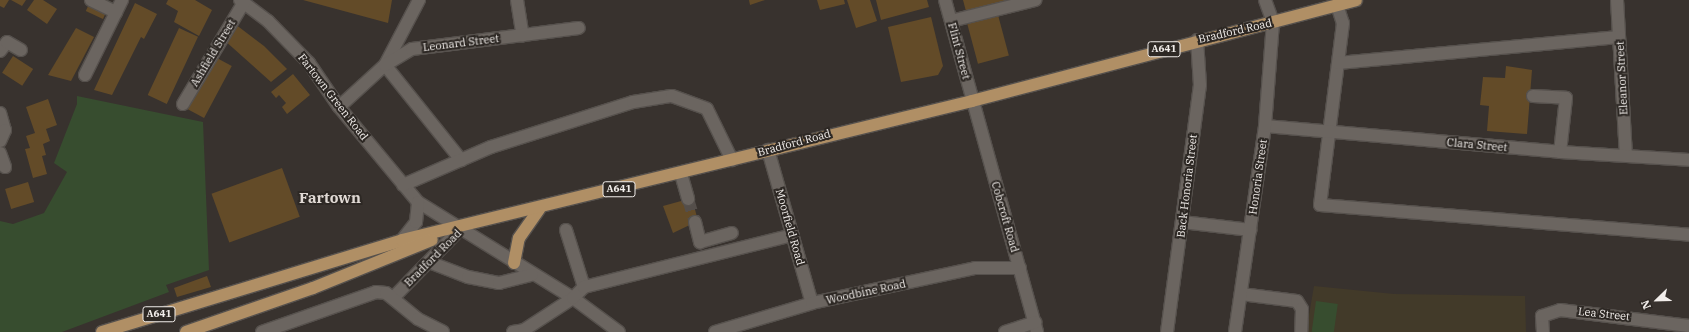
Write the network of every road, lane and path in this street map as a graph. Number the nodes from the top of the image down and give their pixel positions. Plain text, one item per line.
1 (91, 0) edge
2 (122, 0) edge
3 (419, 0) edge
4 (517, 0) edge
5 (945, 0) edge
6 (1035, 0) edge
7 (1264, 0) edge
8 (1356, 0) edge
9 (1617, 0) edge
10 (242, 1) edge
11 (1338, 5) junction
12 (116, 12) junction
13 (951, 21) junction
14 (1273, 22) junction
15 (579, 28) dead end
16 (523, 36) junction
17 (1619, 38) junction
18 (1197, 40) junction
19 (22, 50) dead end
20 (0, 51) edge
21 (1338, 63) junction
22 (385, 65) junction
23 (85, 75) dead end
24 (1533, 96) dead end
25 (972, 101) junction
26 (183, 104) dead end
27 (339, 107) junction
28 (0, 113) edge
29 (1265, 126) junction
30 (1329, 132) junction
31 (0, 141) edge
32 (772, 149) junction
33 (1560, 152) junction
34 (0, 153) edge
35 (1626, 156) junction
36 (461, 160) junction
37 (732, 160) junction
38 (1689, 160) edge
39 (5, 167) dead end
40 (681, 174) junction
41 (403, 185) junction
42 (688, 199) tunnel mouth
43 (418, 202) junction
44 (539, 209) junction
45 (694, 222) tunnel mouth
46 (1182, 226) junction
47 (461, 228) junction
48 (566, 230) dead end
49 (732, 233) dead end
50 (1250, 233) junction
51 (793, 235) junction
52 (1689, 235) edge
53 (402, 240) junction
54 (429, 262) junction
55 (514, 263) junction
56 (1020, 268) junction
57 (532, 275) junction
58 (584, 287) junction
59 (1241, 294) junction
60 (393, 298) junction
61 (573, 298) junction
62 (812, 303) junction
63 (1689, 326) edge
64 (1036, 327) edge
65 (734, 330) edge
66 (102, 332) edge
67 (186, 332) edge
68 (262, 332) edge
69 (443, 332) edge
70 (513, 332) edge
71 (619, 332) edge
72 (715, 332) edge
73 (1005, 332) edge
74 (1167, 332) edge
75 (1235, 332) edge
76 (1301, 332) edge
77 (1543, 332) edge

1 - 12 street
2 - 12 street
3 - 22 street
4 - 16 street
5 - 13 street, Flint Street
6 - 13 street
7 - 14 street
8 - 11 main road, Bradford Road / A641
9 - 17 street, Eleanor Street
10 - 26 street, Ashfield Street
10 - 27 street, Fartown Green Road
11 - 14 main road, Bradford Road / A641
11 - 21 street
12 - 23 street
13 - 25 street, Flint Street
14 - 18 main road, Bradford Road / A641
14 - 29 street, Honoria Street
15 - 16 street, Leonard Street
16 - 22 street, Leonard Street
17 - 21 street
17 - 35 street, Eleanor Street
18 - 25 main road, Bradford Road / A641
18 - 46 street, Back Honoria Street
19 - 20 street
21 - 30 street
22 - 27 street, Leonard Street
22 - 36 street
24 - 33 street
25 - 32 main road, Bradford Road / A641
25 - 56 street, Cobcroft Road
27 - 41 street, Fartown Green Road
28 - 31 street
29 - 30 street, Clara Street
29 - 50 street, Honoria Street
30 - 33 street, Clara Street
30 - 52 street
32 - 37 main road, Bradford Road / A641
32 - 51 street, Moorfield Road
33 - 35 street, Clara Street
34 - 39 street
35 - 38 street, Clara Street
36 - 37 street
36 - 41 street
37 - 40 main road, Bradford Road / A641
40 - 42 street
40 - 44 main road, Bradford Road / A641
41 - 43 street, Fartown Green Road
43 - 47 street, Fartown Green Road
43 - 53 street
44 - 47 main road, Bradford Road / A641
44 - 55 main road
45 - 49 street
46 - 50 street
46 - 74 street, Back Honoria Street
47 - 53 main road, A641
47 - 54 street, Bradford Road
47 - 55 street, Fartown Green Road
47 - 67 main road, A641
48 - 58 street
50 - 59 street, Honoria Street
51 - 58 street
51 - 62 street, Moorfield Road
53 - 66 main road, A641
54 - 57 street
54 - 60 street, Bradford Road
55 - 57 street, Fartown Green Road
56 - 62 street, Woodbine Road
56 - 64 street, Cobcroft Road
57 - 61 street, Fartown Green Road
58 - 61 street
59 - 75 street, Honoria Street
59 - 76 street
60 - 68 street
60 - 69 street
61 - 70 street
61 - 71 street, Fartown Green Road
62 - 65 street, Woodbine Road
63 - 77 street, Lea Street
64 - 73 street
65 - 72 street, Woodbine Road

